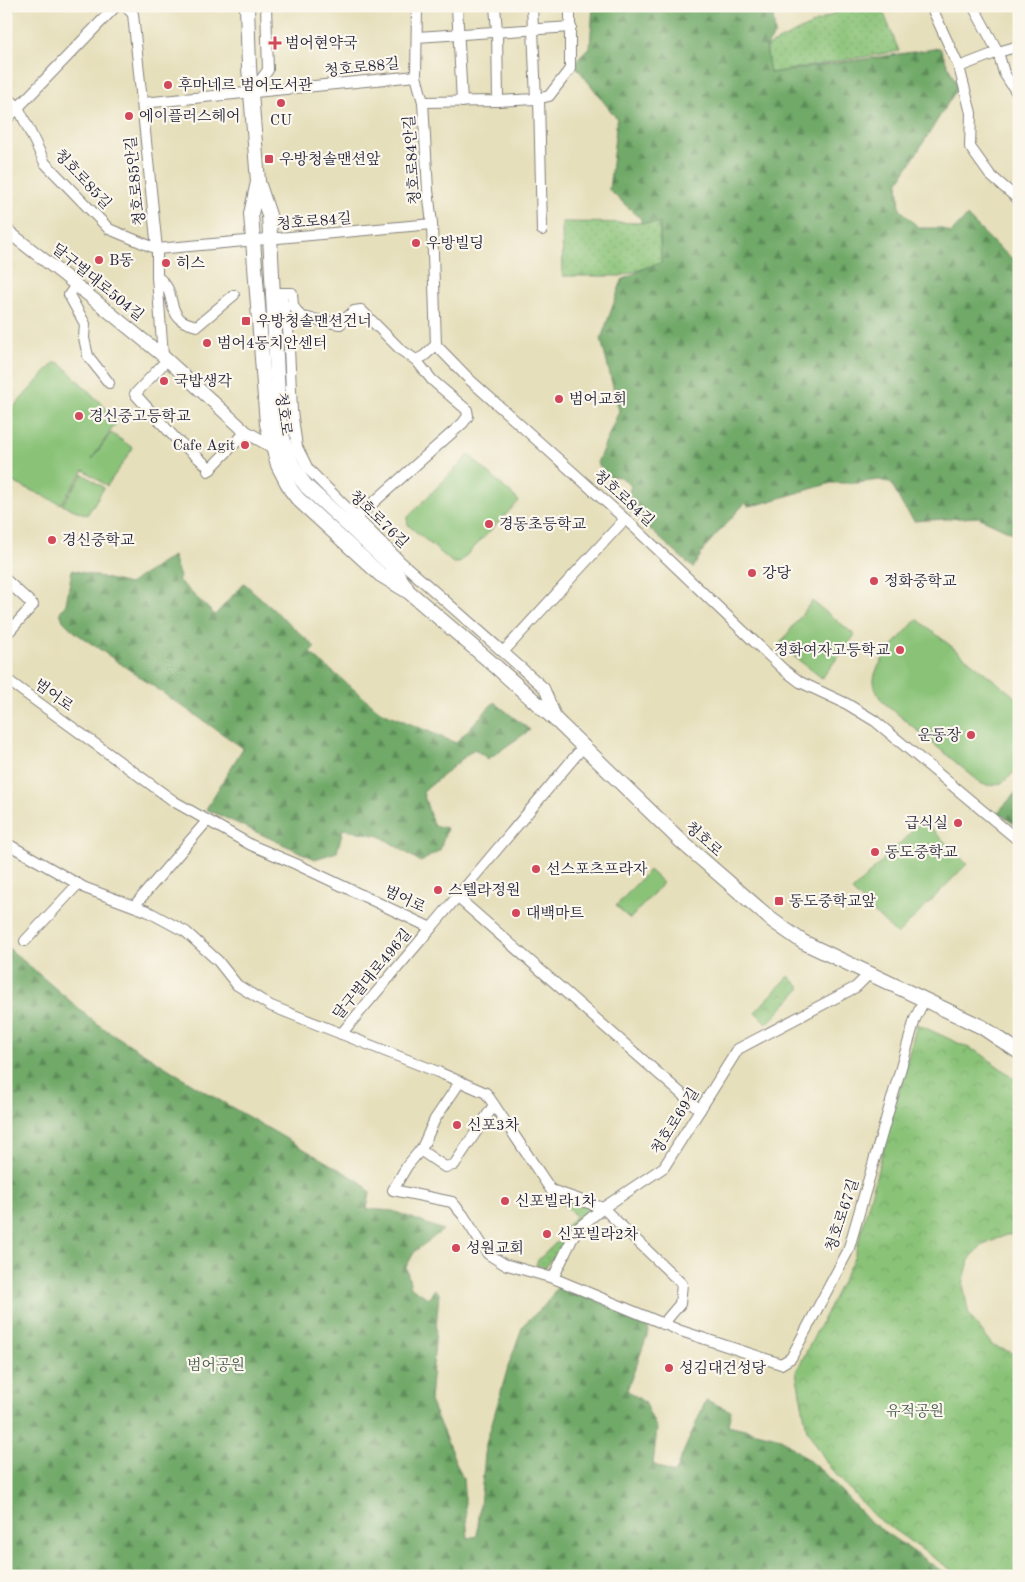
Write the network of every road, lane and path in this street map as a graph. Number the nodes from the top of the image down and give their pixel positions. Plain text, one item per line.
1 (9, 6) edge
2 (116, 6) edge
3 (125, 6) edge
4 (247, 6) edge
5 (266, 6) edge
6 (417, 6) edge
7 (458, 6) edge
8 (495, 6) edge
9 (532, 6) edge
10 (570, 6) edge
11 (931, 6) edge
12 (973, 6) edge
13 (6, 9) edge
14 (571, 27) junction
15 (533, 28) junction
16 (497, 31) junction
17 (458, 33) junction
18 (417, 37) junction
19 (1019, 46) edge
20 (998, 52) junction
21 (959, 67) junction
22 (416, 76) junction
23 (251, 93) junction
24 (6, 96) edge
25 (1019, 96) edge
26 (538, 99) junction
27 (498, 101) junction
28 (423, 102) junction
29 (462, 102) junction
30 (143, 103) junction
31 (18, 108) junction
32 (6, 120) edge
33 (258, 182) junction
34 (1019, 200) edge
35 (432, 224) junction
36 (542, 230) dead end
37 (8, 235) edge
38 (270, 240) junction
39 (253, 241) junction
40 (157, 248) junction
41 (157, 277) junction
42 (76, 285) junction
43 (277, 293) junction
44 (234, 295) dead end
45 (436, 345) junction
46 (165, 358) junction
47 (416, 360) junction
48 (109, 383) dead end
49 (246, 432) junction
50 (273, 447) junction
51 (356, 518) junction
52 (625, 520) junction
53 (6, 580) edge
54 (409, 592) junction
55 (6, 635) edge
56 (504, 651) junction
57 (6, 679) edge
58 (558, 722) junction
59 (583, 747) junction
60 (207, 821) junction
61 (1019, 841) edge
62 (6, 843) edge
63 (78, 884) junction
64 (457, 897) junction
65 (134, 906) junction
66 (431, 928) junction
67 (25, 941) dead end
68 (869, 974) junction
69 (924, 1000) junction
70 (341, 1034) junction
71 (1019, 1052) edge
72 (460, 1082) junction
73 (494, 1105) junction
74 (700, 1110) junction
75 (420, 1150) junction
76 (603, 1208) junction
77 (553, 1278) junction
78 (663, 1324) junction

1 - 13 street
2 - 31 street
3 - 30 street, 청호로85안길
4 - 23 main road, 청호로
5 - 23 street
6 - 18 street, 청호로88길
7 - 17 street
8 - 16 street
9 - 15 street
10 - 14 street
11 - 21 street
12 - 20 street
14 - 15 street
14 - 26 street
15 - 16 street
15 - 26 street
16 - 17 street
16 - 27 street
17 - 18 street
17 - 29 street
18 - 22 street, 청호로88길
19 - 20 street
20 - 21 street
20 - 25 street
21 - 34 street
22 - 23 street, 청호로88길
22 - 28 street, 청호로88길
23 - 30 street
23 - 33 main road, 청호로
24 - 31 street, 청호로85길
26 - 27 street, 청호로84안길
26 - 36 street
27 - 29 street, 청호로84안길
28 - 29 street, 청호로84안길
28 - 35 street, 청호로84안길
30 - 40 street, 청호로85안길
31 - 32 street
31 - 40 street, 청호로85길
33 - 38 main road, 청호로
33 - 39 main road, 청호로
35 - 38 street, 청호로84길
35 - 45 street
37 - 42 street, 달구벌대로504길
38 - 39 street, 청호로85길
38 - 43 main road, 청호로
39 - 40 street, 청호로85길
39 - 50 main road, 청호로
40 - 41 street, 청호로85안길
41 - 44 street
41 - 46 street, 청호로85안길
42 - 46 street, 달구벌대로504길
42 - 48 street
43 - 47 street
43 - 51 street, 청호로76길
43 - 54 main road, 청호로
45 - 47 street
45 - 52 street, 청호로84길
46 - 49 street, 달구벌대로504길
46 - 49 street
47 - 51 street
49 - 50 street, 달구벌대로504길
50 - 54 main road, 청호로
51 - 56 street, 청호로76길
52 - 56 street
52 - 61 street, 청호로84길
53 - 55 street
54 - 58 main road, 청호로
56 - 58 street, 청호로76길
57 - 60 street, 범어로
58 - 59 main road, 청호로
59 - 64 street, 범어로
59 - 68 main road, 청호로
60 - 65 street
60 - 66 street, 범어로
62 - 63 street, 달구벌대로496길
63 - 65 street, 달구벌대로496길
63 - 67 street
64 - 66 street, 범어로
64 - 74 street
65 - 70 street, 달구벌대로496길
66 - 70 street, 달구벌대로496길
68 - 69 main road, 청호로
68 - 74 street, 청호로69길
69 - 71 main road, 청호로
69 - 78 street, 청호로67길
70 - 72 street
72 - 73 street
72 - 75 street
73 - 75 street
73 - 76 street
74 - 76 street, 청호로69길
75 - 77 street, 청호로67길
76 - 77 street, 청호로69길
76 - 78 street
77 - 78 street, 청호로67길

